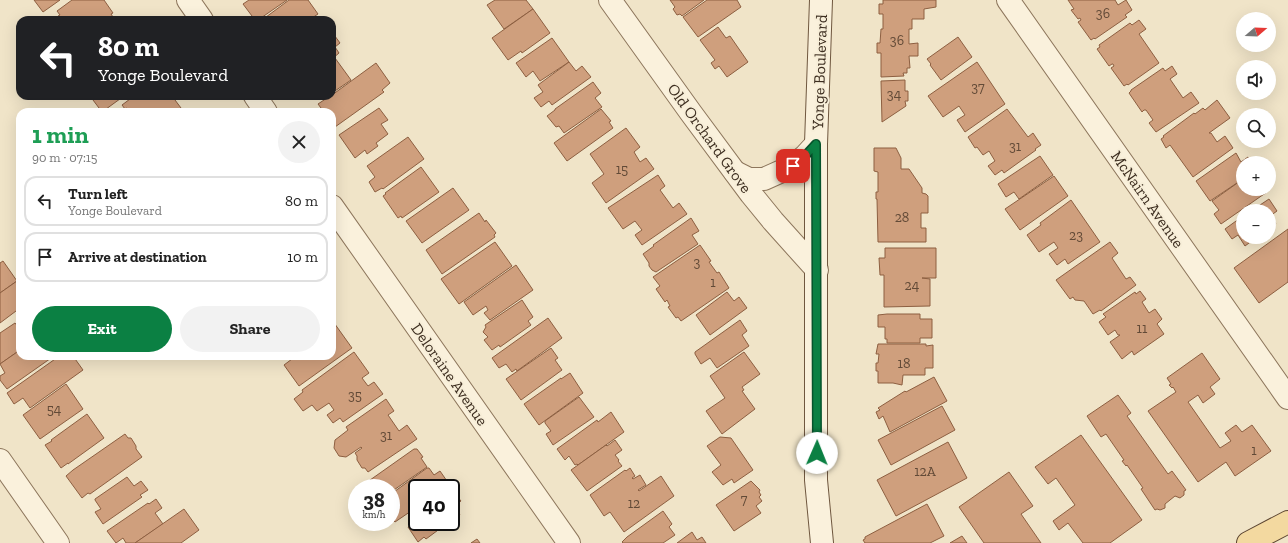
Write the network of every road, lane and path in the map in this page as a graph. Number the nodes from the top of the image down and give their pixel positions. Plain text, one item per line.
1 (188, 0) edge
2 (610, 0) edge
3 (821, 0) edge
4 (1008, 0) edge
5 (199, 16) edge
6 (816, 144) junction
7 (735, 172) junction
8 (336, 212) edge
9 (817, 270) junction
10 (1288, 398) edge
11 (0, 460) edge
12 (1288, 522) edge
13 (58, 543) edge
14 (569, 543) edge
15 (822, 543) edge
16 (1248, 543) edge

1 - 5 street
2 - 7 street, Old Orchard Grove
3 - 6 street, Yonge Boulevard
4 - 10 street, McNairn Avenue
6 - 7 street, Yonge Boulevard
6 - 9 street, Yonge Boulevard
7 - 9 street, Old Orchard Grove
8 - 14 street, Deloraine Avenue
9 - 15 street, Yonge Boulevard
11 - 13 street
12 - 16 main road

